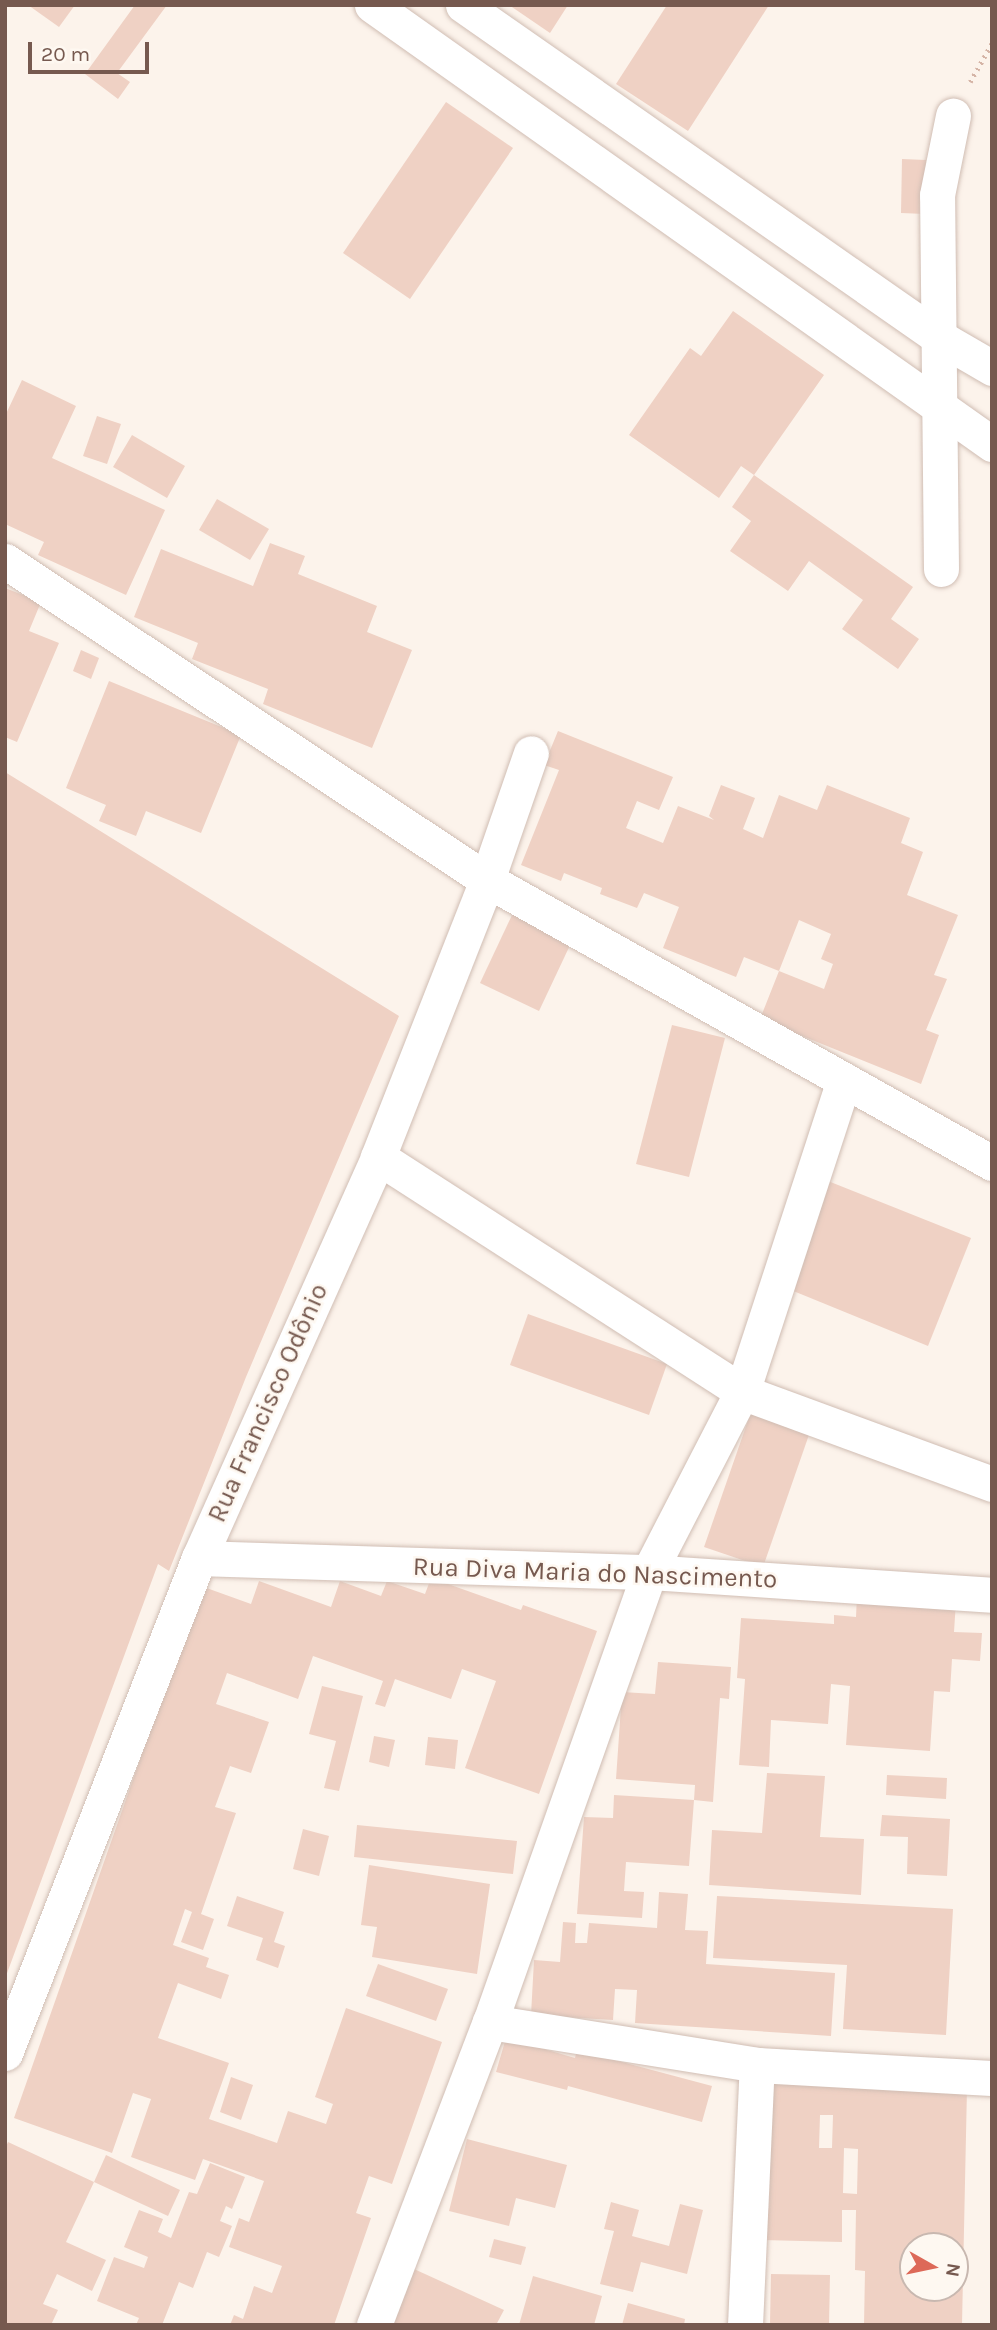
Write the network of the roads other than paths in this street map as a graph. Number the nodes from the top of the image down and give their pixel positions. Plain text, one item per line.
1 (372, 5) edge
2 (463, 5) edge
3 (953, 116) road end
4 (937, 336) junction
5 (992, 368) edge
6 (941, 407) junction
7 (992, 444) edge
8 (5, 561) edge
9 (941, 569) dead end
10 (531, 752) dead end
11 (487, 880) junction
12 (844, 1080) junction
13 (378, 1157) junction
14 (992, 1163) edge
15 (742, 1392) junction
16 (992, 1484) edge
17 (199, 1558) junction
18 (649, 1572) junction
19 (992, 1595) edge
20 (490, 2022) junction
21 (5, 2053) edge
22 (757, 2065) junction
23 (992, 2078) edge
24 (374, 2325) edge
25 (745, 2325) edge

1 - 6 street
2 - 4 street
3 - 4 street
4 - 5 street
4 - 6 street
6 - 7 street
6 - 9 street
8 - 11 street
10 - 11 street, Rua Francisco Odônio
11 - 12 street
11 - 13 street, Rua Francisco Odônio
12 - 14 street
12 - 15 street
13 - 15 street
13 - 17 street, Rua Francisco Odônio
15 - 16 street
15 - 18 street
17 - 18 street, Rua Diva Maria do Nascimento
17 - 21 street, Rua Francisco Odônio
18 - 19 street, Rua Diva Maria do Nascimento
18 - 20 street
20 - 22 street
20 - 24 street
22 - 23 street
22 - 25 street

